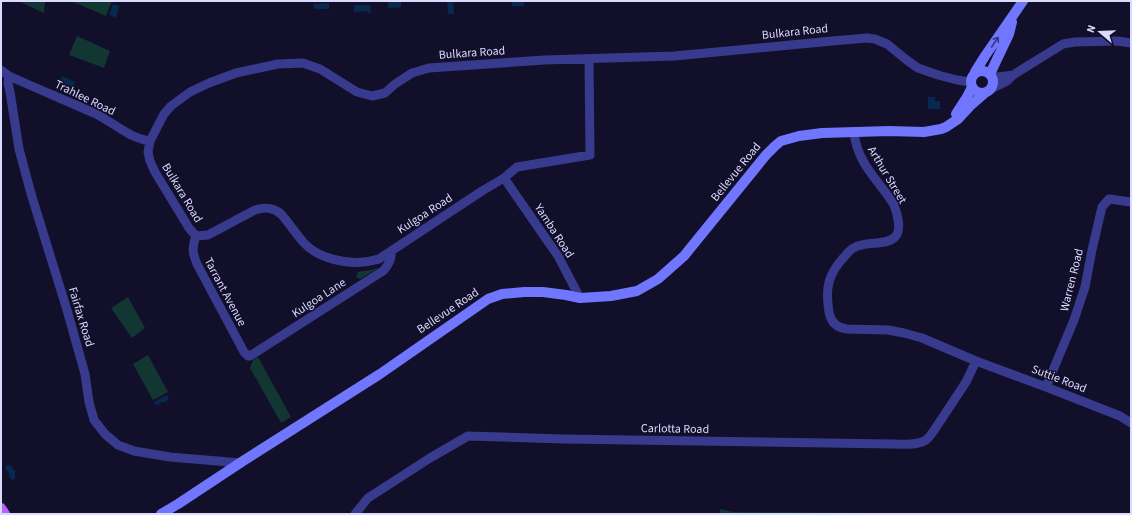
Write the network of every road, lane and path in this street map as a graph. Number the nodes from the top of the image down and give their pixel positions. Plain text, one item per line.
1 (1023, 1) edge
2 (1015, 12) junction
3 (1131, 43) edge
4 (589, 59) junction
5 (1, 70) edge
6 (991, 75) junction
7 (1013, 75) junction
8 (9, 76) junction
9 (972, 79) junction
10 (987, 91) junction
11 (946, 127) junction
12 (854, 133) junction
13 (150, 141) junction
14 (504, 178) junction
15 (1131, 202) edge
16 (196, 236) junction
17 (391, 251) junction
18 (580, 298) junction
19 (248, 356) joint
20 (976, 361) junction
21 (1046, 387) junction
22 (1131, 423) edge
23 (241, 462) junction
24 (1, 508) edge
25 (5, 514) edge
26 (161, 514) edge
27 (355, 514) edge

1 - 2 street
2 - 6 street
9 -> 2 street
3 - 7 street
4 - 9 street, Bulkara Road
4 - 13 street, Bulkara Road
4 - 14 street, Kulgoa Road
5 - 8 street
6 - 7 street
6 - 9 street
6 - 10 street
7 - 10 street
8 - 13 street, Trahlee Road
8 - 23 street, Fairfax Road
9 - 10 street
9 - 11 street
10 - 11 street, Bellevue Road
11 - 12 street, Bellevue Road
12 - 18 street, Bellevue Road
12 - 20 street, Arthur Street
13 - 16 street, Bulkara Road
14 - 17 street, Kulgoa Road
14 - 18 street, Yamba Road
15 - 21 street, Warren Road
16 - 17 street, Kulgoa Road
16 - 19 street, Tarrant Avenue
17 - 19 street, Kulgoa Lane
18 - 23 street, Bellevue Road
20 - 21 street, Suttie Road
20 - 27 street, Carlotta Road
21 - 22 street, Suttie Road
23 - 26 street, Bellevue Road
24 - 25 main road

